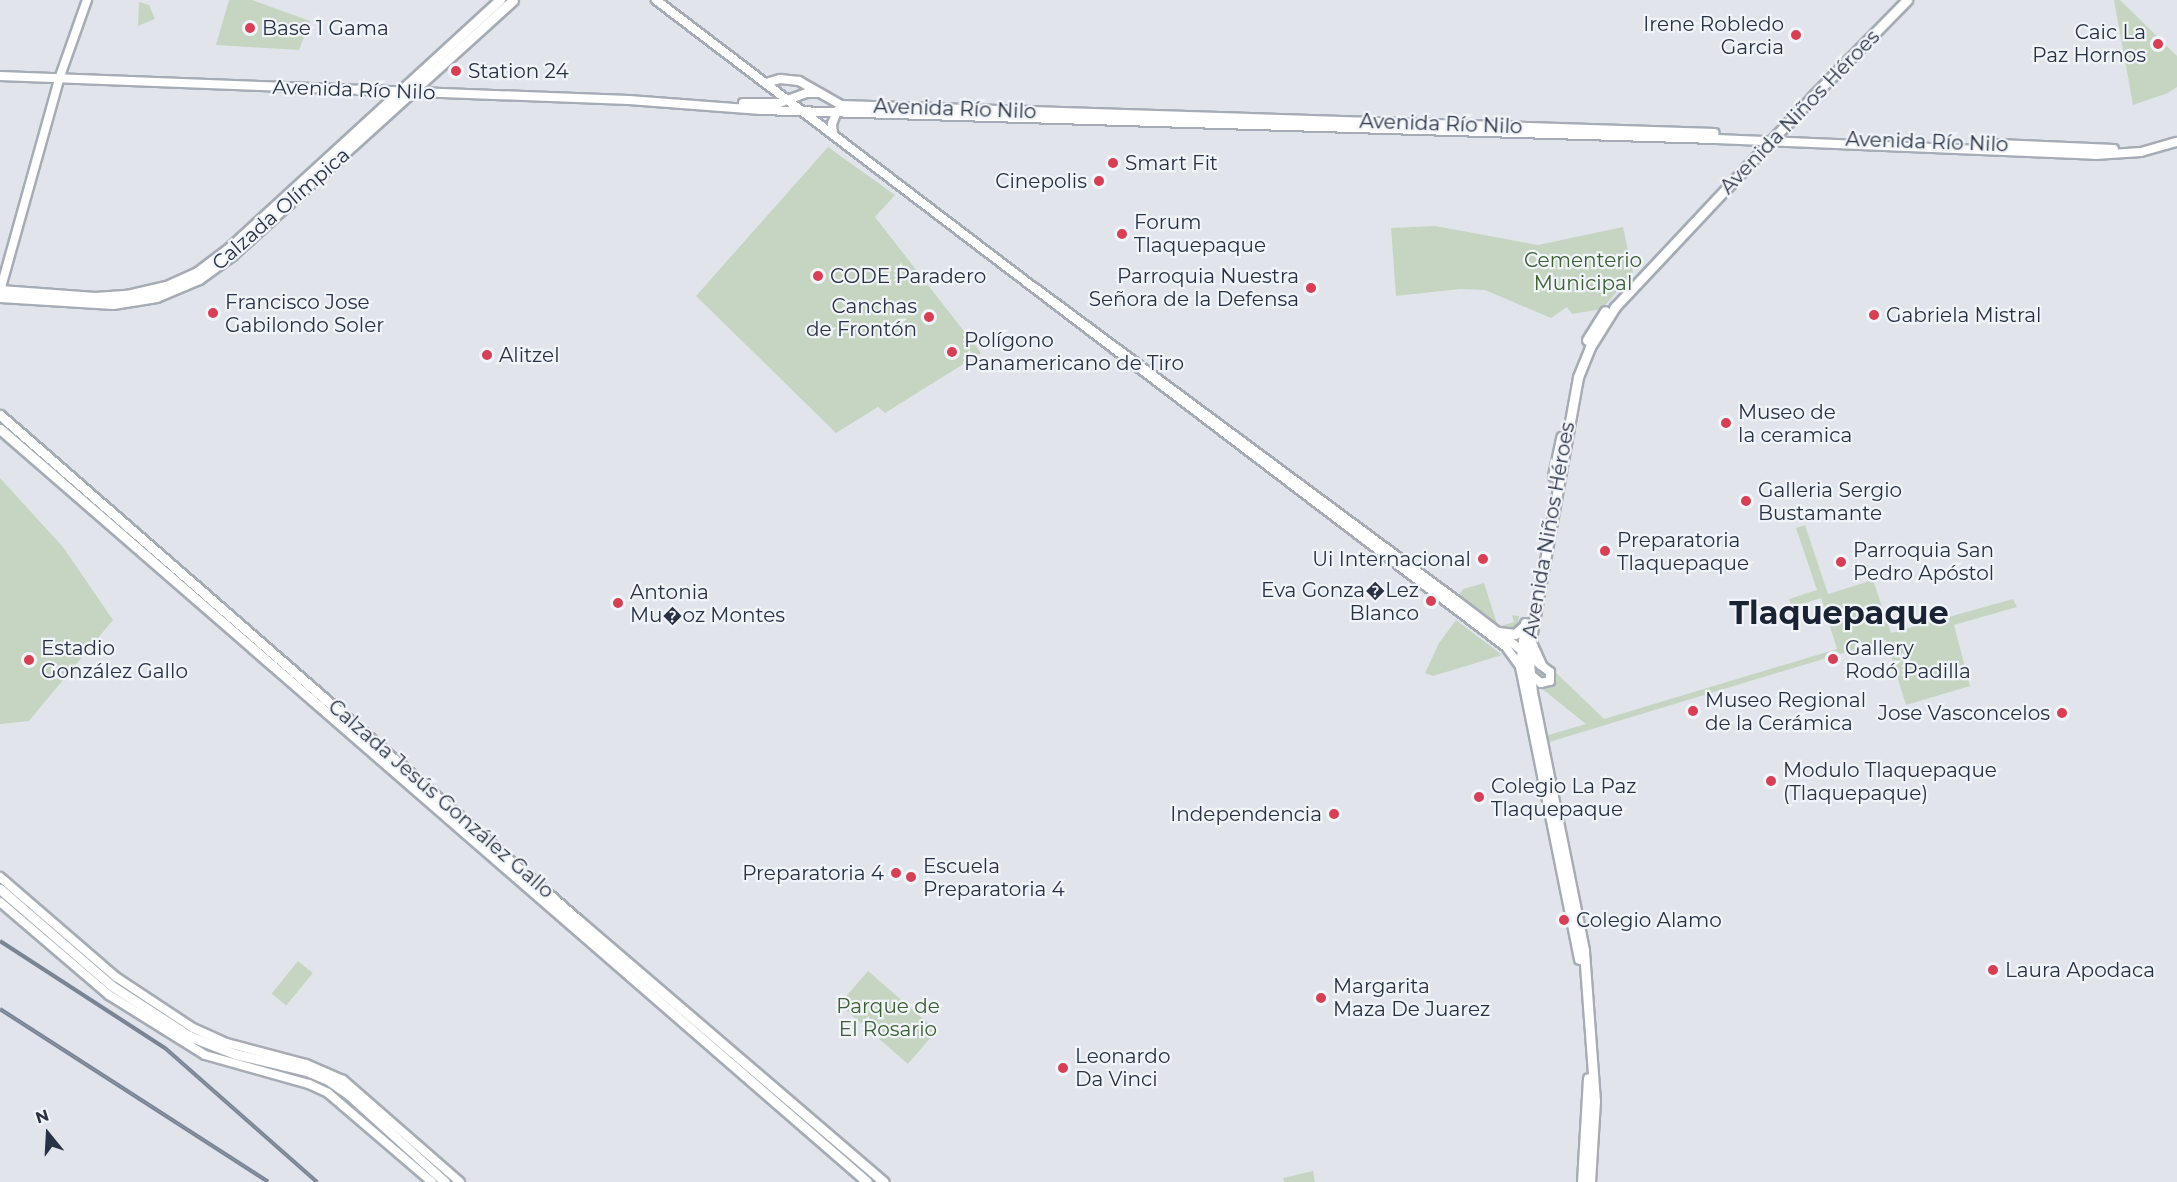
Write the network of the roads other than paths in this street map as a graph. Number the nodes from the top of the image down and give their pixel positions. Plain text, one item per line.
1 (87, 0) edge
2 (500, 0) edge
3 (513, 0) edge
4 (656, 0) edge
5 (1899, 0) edge
6 (1907, 0) edge
7 (0, 76) edge
8 (59, 79) junction
9 (766, 84) junction
10 (405, 92) junction
11 (819, 93) junction
12 (788, 100) junction
13 (709, 105) junction
14 (801, 110) junction
15 (837, 111) junction
16 (987, 113) junction
17 (833, 134) junction
18 (2177, 137) edge
19 (1770, 138) junction
20 (2177, 142) edge
21 (1035, 288) junction
22 (0, 290) edge
23 (0, 297) edge
24 (0, 415) edge
25 (0, 429) edge
26 (176, 566) junction
27 (188, 591) junction
28 (1525, 623) junction
29 (1498, 632) junction
30 (1529, 638) junction
31 (1524, 652) junction
32 (1541, 665) junction
33 (1520, 666) junction
34 (1529, 674) junction
35 (0, 877) edge
36 (0, 889) edge
37 (0, 902) edge
38 (638, 982) junction
39 (664, 993) junction
40 (404, 1151) junction
41 (432, 1182) edge
42 (445, 1182) edge
43 (460, 1182) edge
44 (867, 1182) edge
45 (884, 1182) edge
46 (1582, 1182) edge
47 (1590, 1182) edge

1 - 8 main road
2 - 10 main road, Calzada Olímpica
3 - 10 main road, Calzada Olímpica
4 - 9 main road
5 - 19 main road, Avenida Niños Héroes
6 - 19 main road, Avenida Niños Héroes
7 - 8 main road, Avenida Río Nilo
8 - 10 main road, Avenida Río Nilo
8 - 22 main road
9 - 11 main road
9 - 12 main road
10 - 13 main road, Avenida Río Nilo
10 - 22 main road, Calzada Olímpica
10 - 23 main road, Calzada Olímpica
11 - 12 main road, Avenida Río Nilo
11 - 16 main road, Avenida Río Nilo
12 - 13 main road, Avenida Río Nilo
12 - 14 main road
13 - 14 main road, Avenida Río Nilo
14 - 15 main road, Avenida Río Nilo
14 - 17 main road
15 - 16 main road, Avenida Río Nilo
15 - 17 main road
16 - 19 main road, Avenida Río Nilo
17 - 21 main road
18 - 19 main road, Avenida Río Nilo
19 - 20 main road, Avenida Río Nilo
19 - 28 main road, Avenida Niños Héroes
19 - 30 main road, Avenida Niños Héroes
21 - 29 main road
21 - 33 main road
24 - 26 main road, Calzada Jesús González Gallo
25 - 27 main road, Calzada Jesús González Gallo
26 - 27 main road
26 - 39 main road, Calzada Jesús González Gallo
27 - 38 main road, Calzada Jesús González Gallo
28 - 29 main road
28 - 31 main road, Avenida Niños Héroes
29 - 31 main road
30 - 31 main road, Avenida Niños Héroes
30 - 32 main road
31 - 32 main road
31 - 33 main road, Avenida Niños Héroes
31 - 34 main road, Avenida Niños Héroes
32 - 34 main road
33 - 34 main road
33 - 46 main road, Avenida Niños Héroes
34 - 47 main road, Avenida Niños Héroes
35 - 43 main road
36 - 40 main road
37 - 40 main road
38 - 39 main road
38 - 44 main road, Calzada Jesús González Gallo
39 - 45 main road, Calzada Jesús González Gallo
40 - 41 main road
40 - 42 main road

